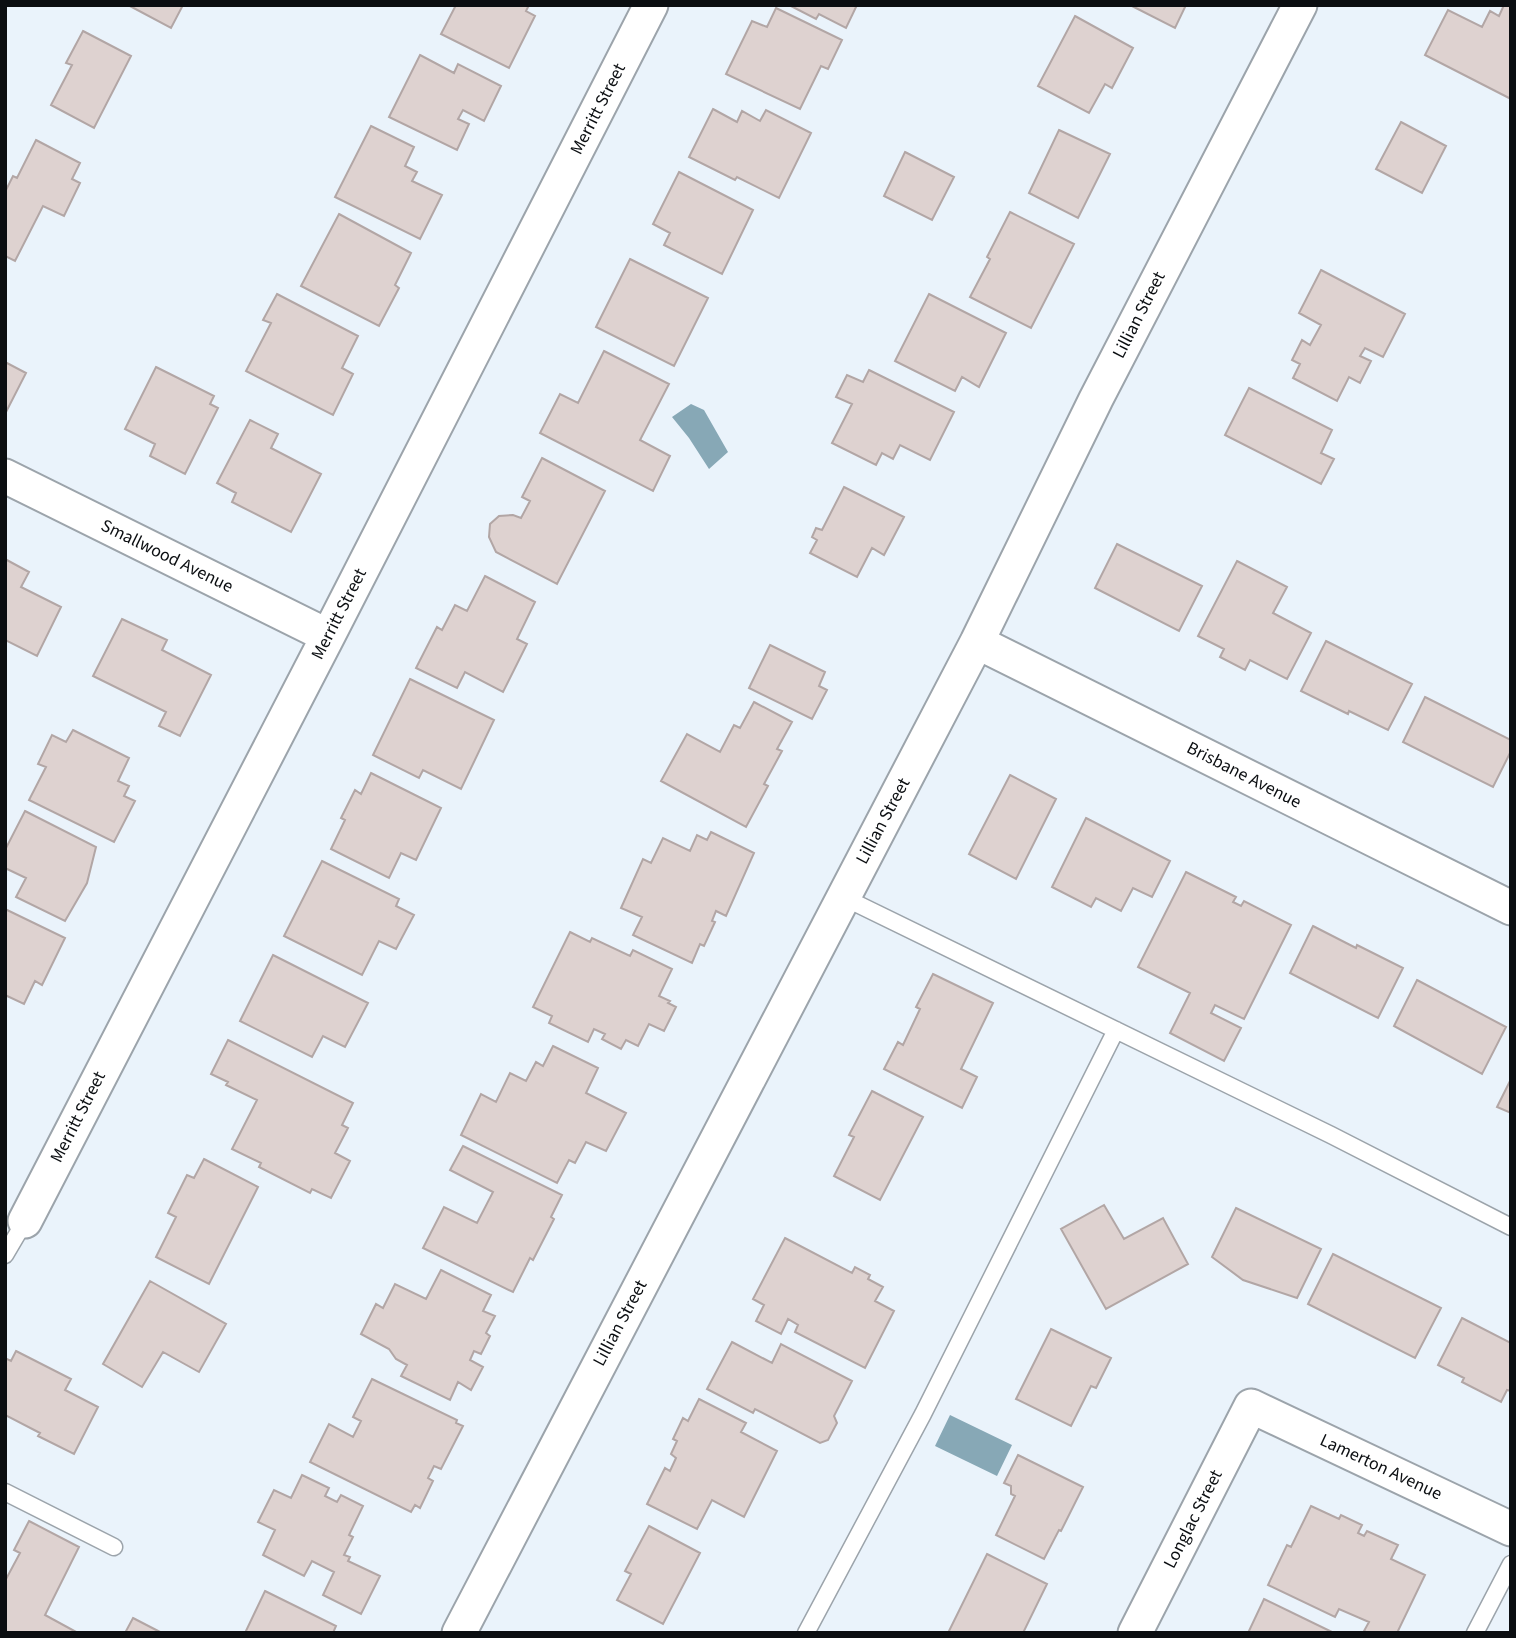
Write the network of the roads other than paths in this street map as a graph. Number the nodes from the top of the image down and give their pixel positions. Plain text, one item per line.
1 (651, 5) edge
2 (1300, 5) edge
3 (5, 476) edge
4 (328, 636) junction
5 (977, 642) junction
6 (843, 897) junction
7 (1511, 908) edge
8 (1116, 1030) junction
9 (24, 1221) joint
10 (1511, 1227) edge
11 (5, 1255) edge
12 (1251, 1406) joint
13 (5, 1492) edge
14 (1511, 1529) edge
15 (114, 1546) dead end
16 (1511, 1564) edge
17 (459, 1633) edge
18 (806, 1633) edge
19 (1135, 1633) edge
20 (1475, 1633) edge

1 - 4 street, Merritt Street
2 - 5 street, Lillian Street
3 - 4 street, Smallwood Avenue
4 - 9 street, Merritt Street
5 - 6 street, Lillian Street
5 - 7 street, Brisbane Avenue
6 - 8 lane
6 - 17 street, Lillian Street
8 - 10 lane
8 - 18 lane
9 - 11 lane
12 - 14 street, Lamerton Avenue
12 - 19 street, Longlac Street
13 - 15 lane
16 - 20 lane

